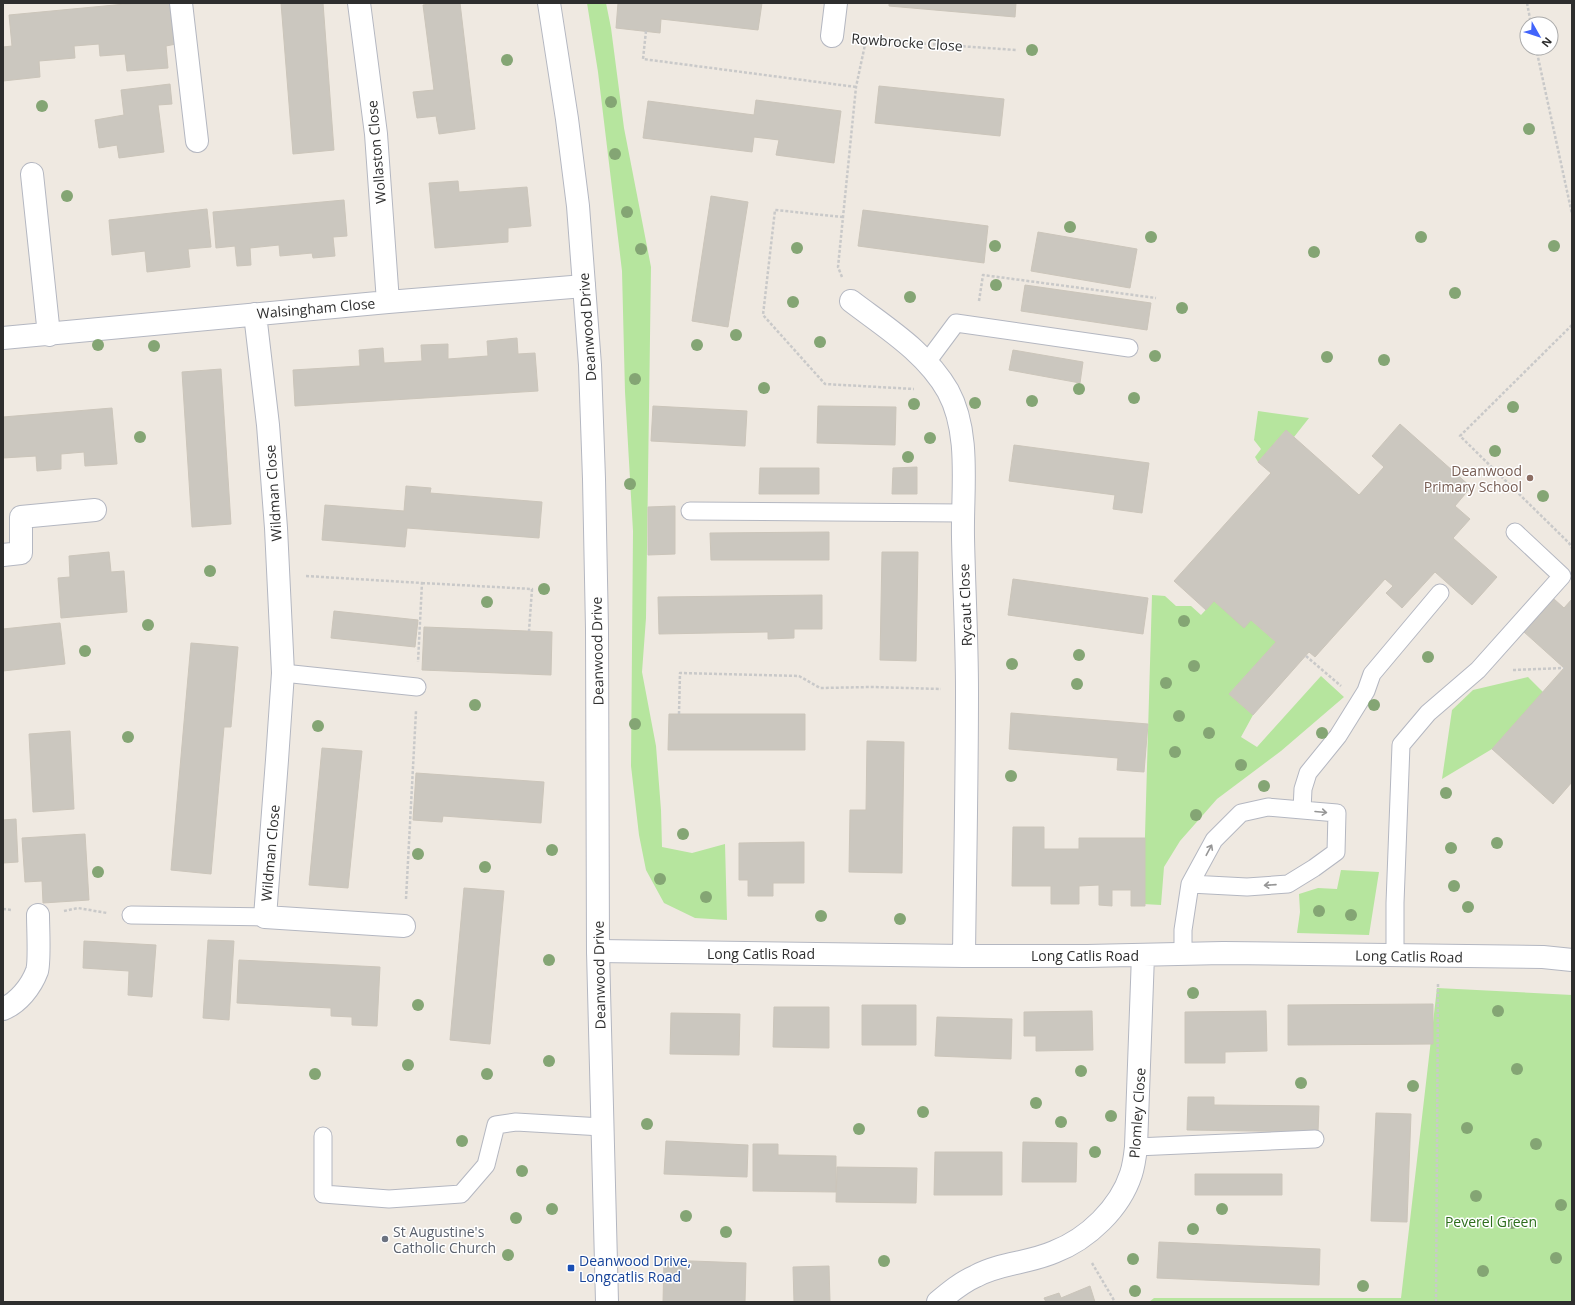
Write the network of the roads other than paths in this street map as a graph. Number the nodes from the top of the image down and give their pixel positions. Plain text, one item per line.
1 (181, 3) edge
2 (359, 3) edge
3 (549, 3) edge
4 (836, 3) edge
5 (832, 36) road end
6 (197, 141) dead end
7 (32, 174) dead end
8 (584, 286) junction
9 (851, 301) road end
10 (388, 302) junction
11 (255, 314) junction
12 (49, 335) junction
13 (3, 338) edge
14 (1129, 348) dead end
15 (926, 362) junction
16 (95, 510) dead end
17 (690, 511) dead end
18 (962, 513) junction
19 (1515, 532) dead end
20 (3, 555) edge
21 (1440, 593) dead end
22 (282, 673) junction
23 (417, 687) road end
24 (1302, 810) junction
25 (1190, 884) junction
26 (38, 915) dead end
27 (131, 915) dead end
28 (264, 916) junction
29 (404, 926) road end
30 (598, 951) junction
31 (1143, 955) junction
32 (1183, 955) junction
33 (964, 956) junction
34 (1395, 956) junction
35 (1572, 960) edge
36 (3, 1009) edge
37 (602, 1127) junction
38 (323, 1136) dead end
39 (1315, 1140) dead end
40 (1136, 1147) junction
41 (607, 1302) edge
42 (938, 1302) edge

1 - 6 street
2 - 10 street, Wollaston Close
3 - 8 street, Deanwood Drive
4 - 5 street, Rowbrocke Close
7 - 12 street
8 - 10 street, Walsingham Close
8 - 30 street, Deanwood Drive
9 - 15 street, Rycaut Close
10 - 11 street, Walsingham Close
11 - 12 street, Walsingham Close
11 - 22 street, Wildman Close
12 - 13 street, Walsingham Close
14 - 15 lane
15 - 18 street, Rycaut Close
16 - 20 street
17 - 18 lane
18 - 33 street, Rycaut Close
19 - 34 lane
21 - 24 lane
22 - 23 lane
22 - 28 street, Wildman Close
25 -> 24 lane
24 -> 25 lane
25 - 32 lane
26 - 36 street
27 - 28 lane
28 - 29 street, Wildman Close
30 - 33 street, Long Catlis Road
30 - 37 street, Deanwood Drive
31 - 32 street, Long Catlis Road
31 - 33 street, Long Catlis Road
31 - 40 street, Plomley Close
32 - 34 street, Long Catlis Road
34 - 35 street, Long Catlis Road
37 - 38 lane
37 - 41 street, Deanwood Drive
39 - 40 lane
40 - 42 street, Plomley Close

